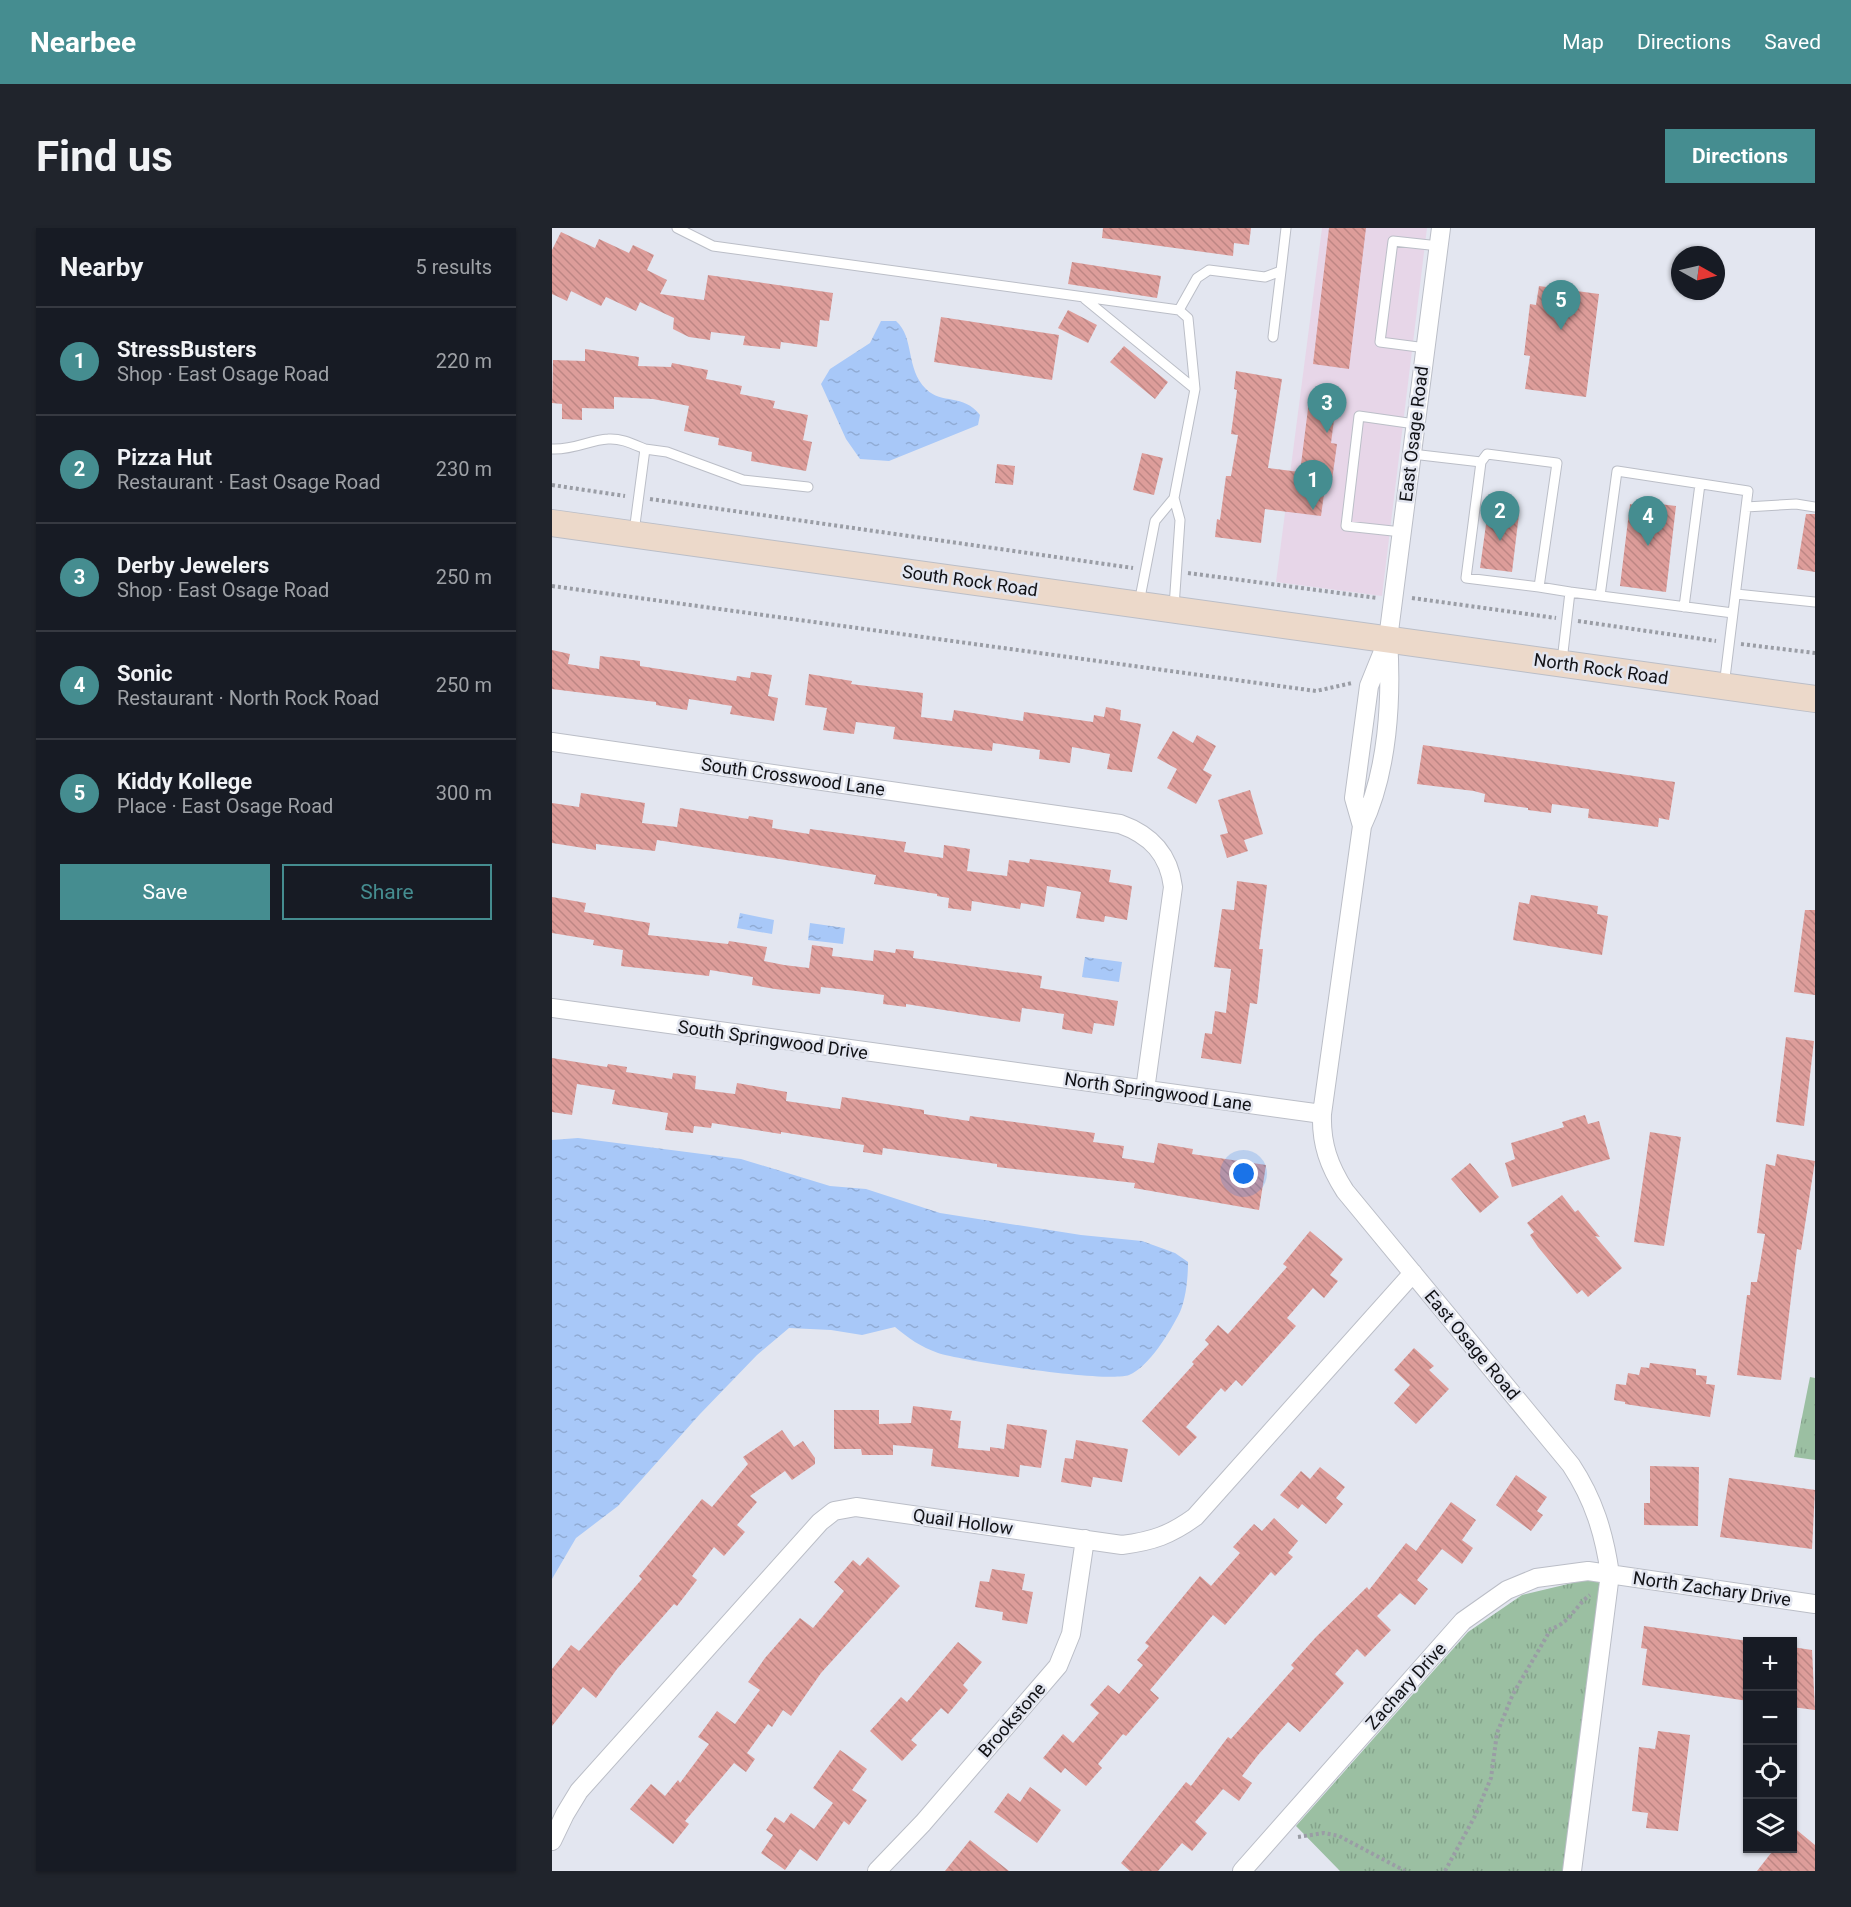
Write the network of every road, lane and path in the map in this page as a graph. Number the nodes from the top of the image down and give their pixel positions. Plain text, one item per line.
1 (677, 228) edge
2 (1286, 228) edge
3 (1441, 228) edge
4 (1439, 246) junction
5 (1281, 270) junction
6 (1083, 297) junction
7 (1179, 310) junction
8 (1273, 337) dead end
9 (1426, 348) junction
10 (1195, 388) junction
11 (1415, 424) junction
12 (645, 449) junction
13 (552, 450) edge
14 (1412, 454) junction
15 (1481, 462) junction
16 (1700, 484) junction
17 (552, 485) edge
18 (808, 488) dead end
19 (616, 495) dead end
20 (1174, 498) junction
21 (667, 501) dead end
22 (1746, 507) junction
23 (1815, 507) edge
24 (552, 523) edge
25 (1402, 532) junction
26 (634, 534) junction
27 (1131, 567) dead end
28 (1190, 574) dead end
29 (552, 586) edge
30 (1539, 587) junction
31 (1570, 592) junction
32 (1736, 594) junction
33 (1600, 596) junction
34 (1376, 598) dead end
35 (1422, 598) dead end
36 (1815, 602) edge
37 (1138, 605) junction
38 (1684, 606) junction
39 (1174, 610) junction
40 (1733, 613) junction
41 (1567, 619) junction
42 (1388, 639) junction
43 (1730, 642) junction
44 (1815, 653) edge
45 (1561, 664) junction
46 (1352, 683) dead end
47 (1724, 686) junction
48 (1815, 699) edge
49 (552, 742) edge
50 (552, 1008) edge
51 (994, 1070) joint
52 (1145, 1090) junction
53 (1322, 1114) junction
54 (1413, 1273) junction
55 (1085, 1539) junction
56 (1610, 1574) junction
57 (1591, 1594) dead end
58 (1815, 1604) edge
59 (1296, 1837) dead end
60 (552, 1841) edge
61 (877, 1871) edge
62 (1242, 1871) edge
63 (1406, 1871) edge
64 (1445, 1871) edge
65 (1572, 1871) edge

1 - 6 lane
2 - 5 lane
3 - 4 street, East Osage Road
4 - 9 street, East Osage Road
4 - 9 lane
5 - 7 lane
5 - 8 lane
6 - 7 lane
6 - 10 lane
7 - 10 lane
9 - 11 street, East Osage Road
10 - 20 lane
11 - 14 street, East Osage Road
11 - 25 lane
12 - 13 lane
12 - 18 lane
12 - 26 lane
14 - 15 lane
14 - 25 street, East Osage Road
15 - 30 lane
15 - 30 lane
16 - 22 lane
16 - 33 lane
16 - 38 lane
17 - 19 path
20 - 37 lane
20 - 39 lane
21 - 27 path
22 - 23 lane
22 - 32 lane
24 - 26 main road, South Rock Road
25 - 42 street, East Osage Road
26 - 37 main road, South Rock Road
28 - 34 path
29 - 46 path
30 - 31 lane
31 - 33 lane
31 - 41 lane
32 - 36 lane
32 - 40 lane
33 - 38 lane
35 - 41 path
37 - 39 main road, South Rock Road
38 - 40 lane
39 - 42 main road, South Rock Road
40 - 43 lane
41 - 43 path
41 - 45 lane
42 - 45 main road, North Rock Road
42 - 53 street, East Osage Road
43 - 44 path
43 - 47 lane
45 - 47 main road, North Rock Road
47 - 48 main road, North Rock Road
49 - 52 street, South Crosswood Lane
50 - 51 street, South Springwood Drive
51 - 52 street, North Springwood Lane
52 - 53 street, North Springwood Lane
53 - 54 street, East Osage Road
54 - 55 street, Quail Hollow
54 - 56 street, East Osage Road
55 - 60 street, Quail Hollow
55 - 61 street, Brookstone
56 - 58 street, North Zachary Drive
56 - 62 street, Zachary Drive
56 - 65 street, East Osage Road
57 - 64 path
59 - 63 path

